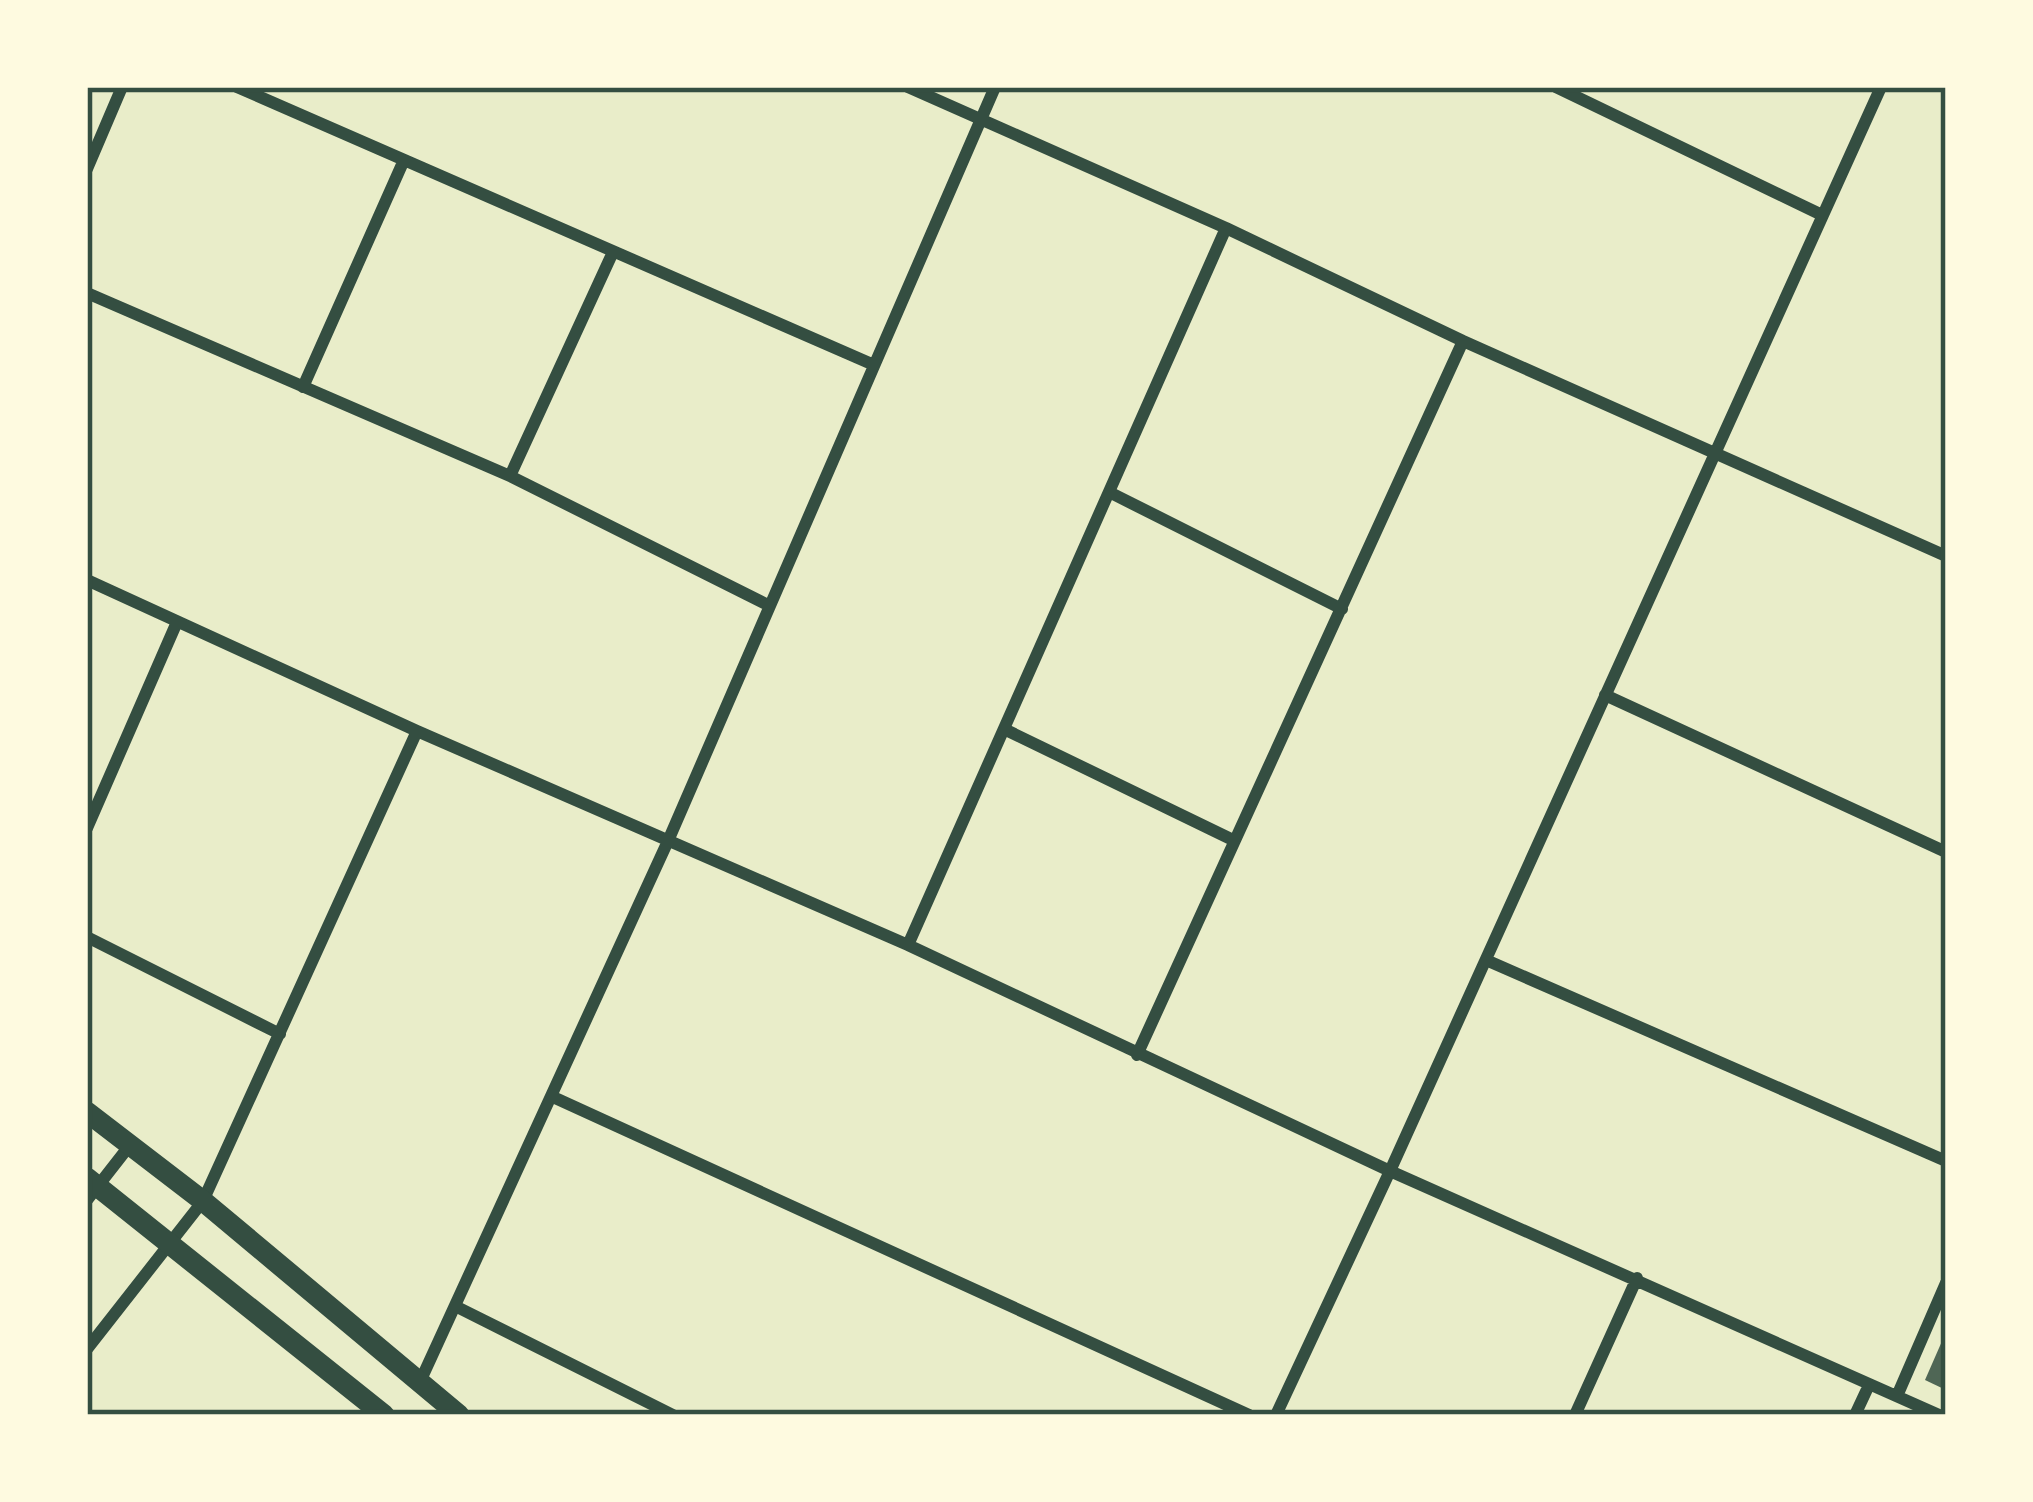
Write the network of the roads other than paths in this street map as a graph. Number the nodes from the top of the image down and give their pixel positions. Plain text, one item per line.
1 (122, 87) edge
2 (237, 87) edge
3 (908, 87) edge
4 (995, 87) edge
5 (1556, 87) edge
6 (1881, 87) edge
7 (1574, 91) edge
8 (980, 120) junction
9 (404, 160) junction
10 (87, 169) edge
11 (1822, 215) junction
12 (1226, 228) junction
13 (613, 252) junction
14 (87, 293) edge
15 (1463, 341) junction
16 (874, 365) junction
17 (303, 387) junction
18 (1717, 451) junction
19 (510, 476) junction
20 (1109, 492) junction
21 (1946, 556) edge
22 (87, 580) edge
23 (768, 604) junction
24 (1342, 609) junction
25 (177, 622) junction
26 (1605, 695) junction
27 (417, 730) junction
28 (1004, 730) junction
29 (87, 828) edge
30 (1233, 840) junction
31 (668, 841) junction
32 (1946, 853) edge
33 (87, 937) edge
34 (908, 945) junction
35 (1486, 960) junction
36 (280, 1034) junction
37 (1137, 1055) junction
38 (553, 1097) junction
39 (87, 1112) edge
40 (130, 1145) junction
41 (1946, 1161) edge
42 (1390, 1171) junction
43 (90, 1188) edge
44 (203, 1202) junction
45 (169, 1241) junction
46 (1637, 1278) junction
47 (1946, 1283) edge
48 (455, 1306) junction
49 (87, 1349) edge
50 (419, 1384) junction
51 (1869, 1384) junction
52 (1897, 1396) junction
53 (384, 1415) edge
54 (459, 1415) edge
55 (674, 1415) edge
56 (1249, 1415) edge
57 (1276, 1415) edge
58 (1575, 1415) edge
59 (1855, 1415) edge
60 (1940, 1415) edge

1 - 10 street
2 - 9 street
3 - 8 street
4 - 8 street
5 - 7 street
6 - 11 street
7 - 11 street
8 - 12 street
8 - 16 street
9 - 13 street
9 - 17 street
11 - 18 street
12 - 15 street
12 - 20 street
13 - 16 street
13 - 19 street
14 - 17 street
15 - 18 street
15 - 24 street
16 - 23 street
17 - 19 street
18 - 21 street
18 - 26 street
19 - 23 street
20 - 24 street
20 - 28 street
22 - 25 street
23 - 31 street
24 - 30 street
25 - 27 street
25 - 29 street
26 - 32 street
26 - 35 street
27 - 31 street
27 - 36 street
28 - 30 street
28 - 34 street
30 - 37 street
31 - 34 street
31 - 38 street
33 - 36 street
34 - 37 street
35 - 41 street
35 - 42 street
36 - 44 street
37 - 42 street
38 - 48 street
38 - 56 street
39 - 40 street
40 - 43 street
40 - 44 street
42 - 46 street
42 - 57 street
43 - 45 street
44 - 45 street
44 - 50 street
45 - 49 street
45 - 53 street
46 - 51 street
46 - 58 street
47 - 52 street
48 - 50 street
48 - 55 street
50 - 54 street
51 - 52 street
51 - 59 street
52 - 60 street

